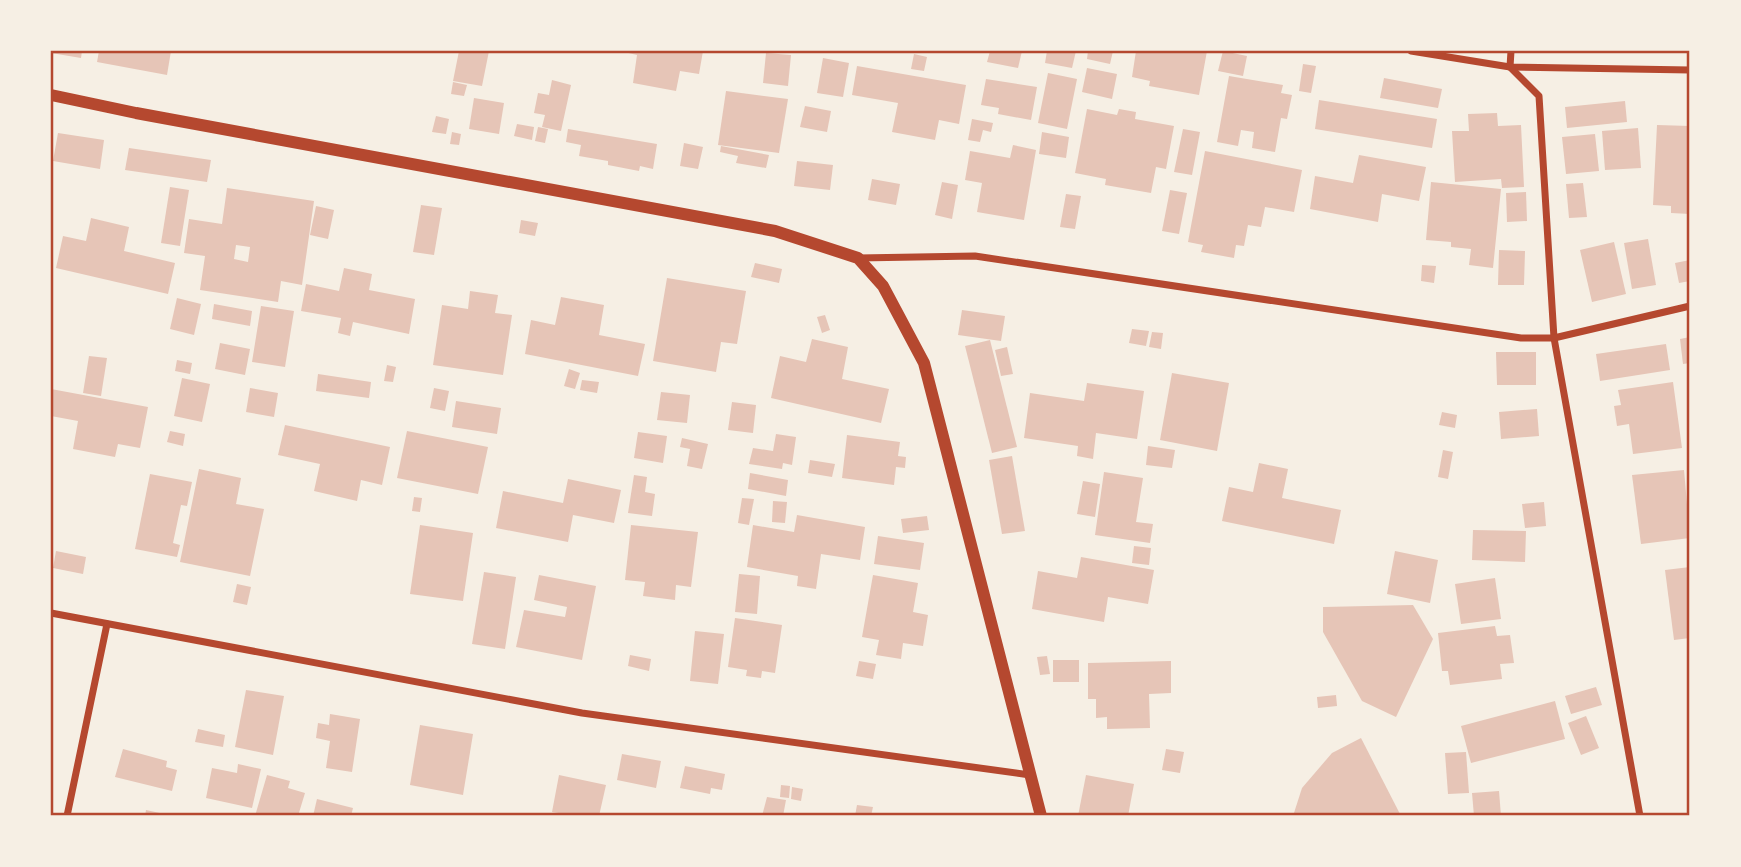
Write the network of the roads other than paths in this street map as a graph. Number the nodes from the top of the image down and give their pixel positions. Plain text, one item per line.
1 (1411, 51) edge
2 (1511, 51) edge
3 (1510, 67) junction
4 (1690, 69) edge
5 (51, 94) edge
6 (858, 258) junction
7 (1690, 306) edge
8 (1554, 338) junction
9 (51, 613) edge
10 (107, 624) junction
11 (1030, 775) junction
12 (67, 816) edge
13 (1041, 816) edge
14 (1640, 816) edge

1 - 3 street
2 - 3 street
3 - 4 street
3 - 8 street
5 - 6 street
6 - 8 street
6 - 11 street
7 - 8 street
8 - 14 street
9 - 10 street
10 - 11 street
10 - 12 street
11 - 13 street

